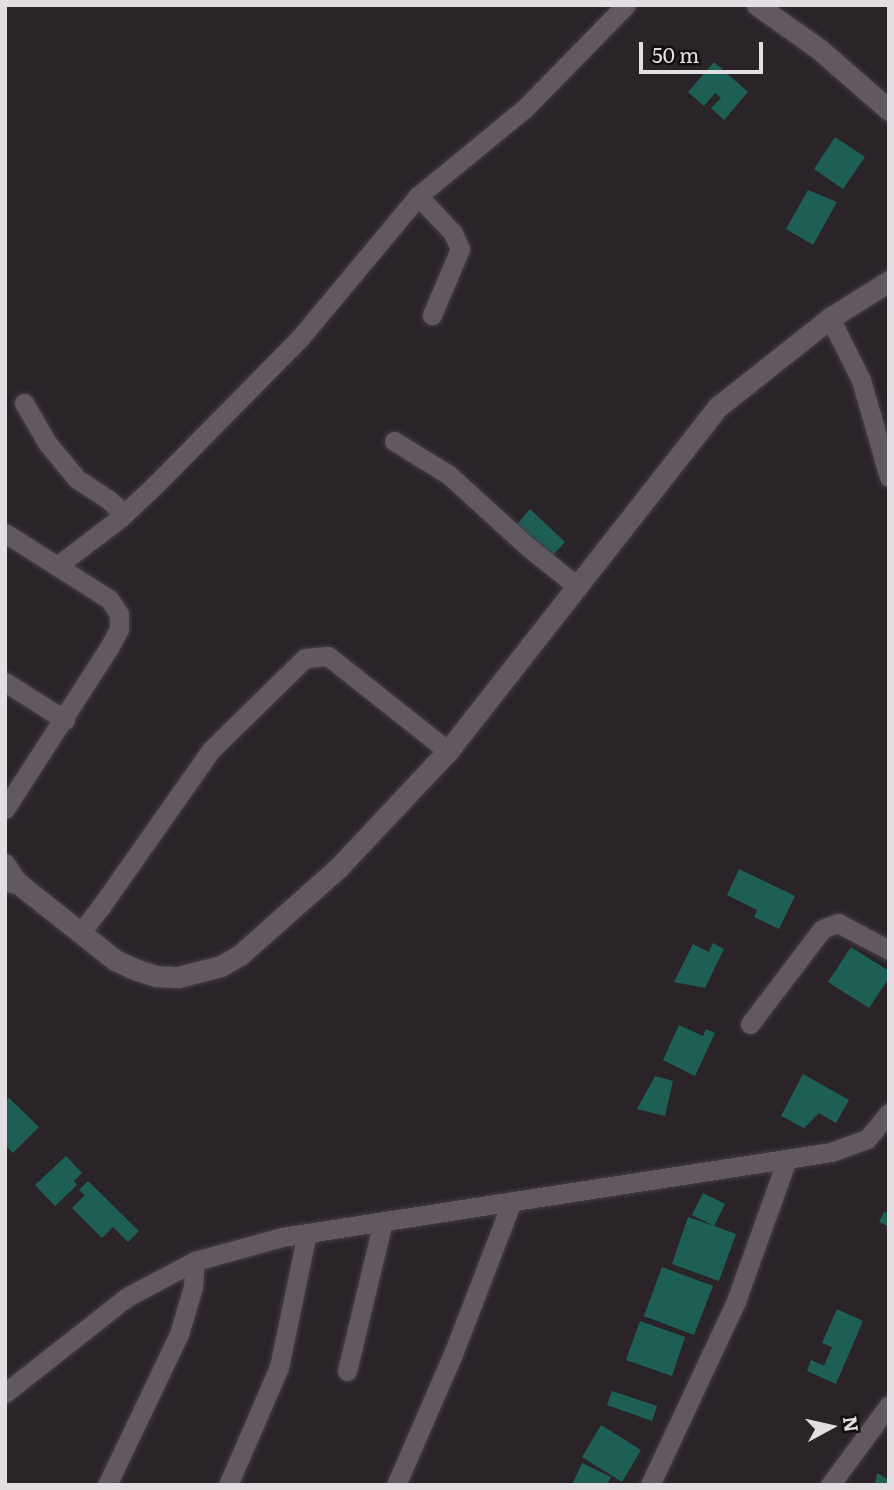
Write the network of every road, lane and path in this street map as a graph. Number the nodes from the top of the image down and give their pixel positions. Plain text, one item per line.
1 (626, 5) edge
2 (757, 5) edge
3 (889, 110) edge
4 (418, 196) junction
5 (889, 281) edge
6 (432, 316) dead end
7 (830, 318) junction
8 (24, 402) dead end
9 (394, 441) dead end
10 (889, 477) edge
11 (124, 514) junction
12 (5, 533) edge
13 (57, 566) junction
14 (578, 587) junction
15 (5, 682) edge
16 (65, 720) junction
17 (447, 751) junction
18 (13, 781) edge
19 (5, 809) edge
20 (5, 863) edge
21 (12, 882) edge
22 (80, 932) junction
23 (889, 950) edge
24 (750, 1024) dead end
25 (889, 1114) edge
26 (787, 1159) junction
27 (512, 1201) junction
28 (383, 1221) junction
29 (307, 1233) junction
30 (195, 1261) junction
31 (346, 1371) dead end
32 (5, 1392) edge
33 (889, 1405) edge
34 (107, 1485) edge
35 (228, 1485) edge
36 (396, 1485) edge
37 (650, 1485) edge
38 (830, 1485) edge

1 - 4 street
2 - 3 street
4 - 6 street
4 - 11 street
5 - 7 street
7 - 10 street
7 - 14 street
8 - 11 street
9 - 14 street
11 - 13 street
12 - 13 street
13 - 16 street
14 - 17 street
15 - 16 street
16 - 18 street
17 - 22 street
17 - 22 street
18 - 19 street
20 - 21 street
21 - 22 street
23 - 24 street
25 - 26 street
26 - 27 street
26 - 37 street
27 - 28 street
27 - 36 street
28 - 29 street
28 - 31 street
29 - 30 street
29 - 35 street
30 - 32 street
30 - 34 street
33 - 38 street

